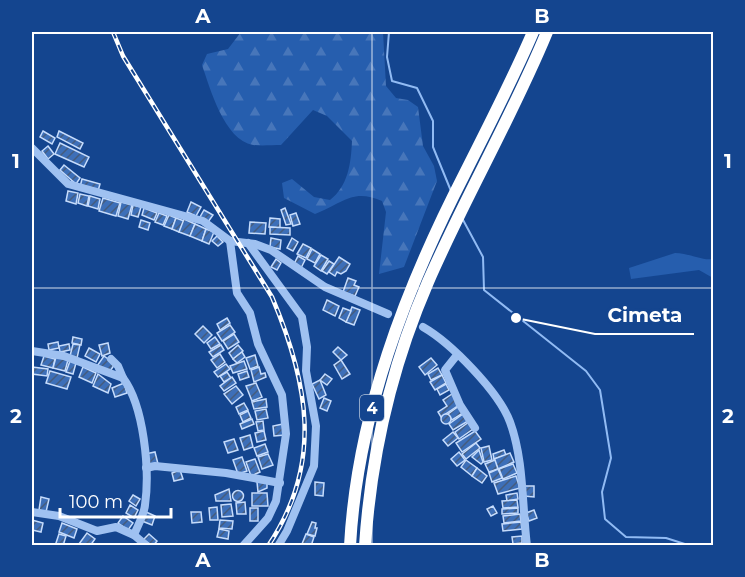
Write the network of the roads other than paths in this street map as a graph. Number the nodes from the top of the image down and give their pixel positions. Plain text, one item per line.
1 (533, 32) edge
2 (547, 32) edge
3 (32, 148) edge
4 (230, 241) junction
5 (248, 243) junction
6 (388, 314) dead end
7 (423, 327) dead end
8 (32, 351) edge
9 (457, 355) junction
10 (111, 359) dead end
11 (123, 378) junction
12 (475, 428) dead end
13 (146, 468) junction
14 (280, 483) junction
15 (32, 512) edge
16 (134, 535) junction
17 (147, 546) edge
18 (243, 546) edge
19 (278, 546) edge
20 (350, 546) edge
21 (364, 546) edge
22 (527, 546) edge

1 - 20 highway, 4
2 - 21 highway, 4
3 - 4 street
4 - 5 street
4 - 14 street
5 - 6 street
5 - 19 street
7 - 9 street
8 - 11 street
9 - 12 street
9 - 22 street
10 - 11 street
11 - 13 street
13 - 14 street
13 - 16 street
14 - 18 street
15 - 16 street
16 - 17 street

